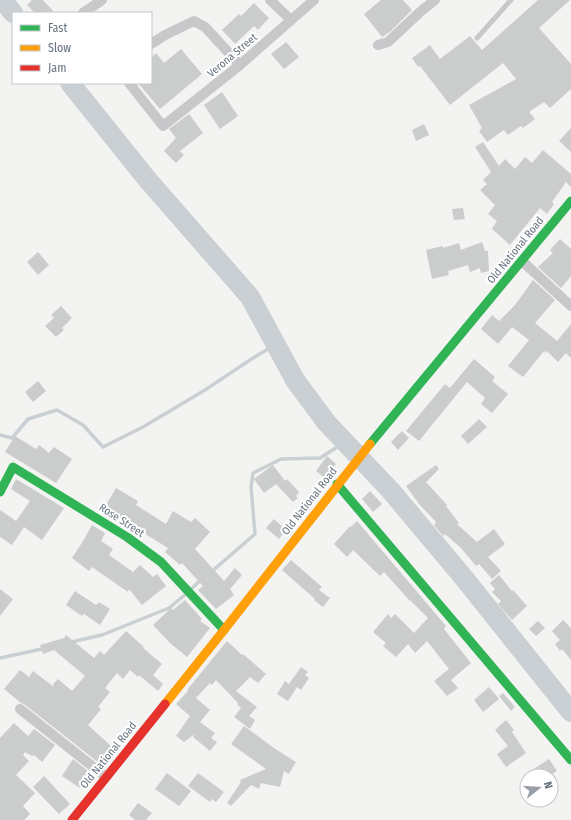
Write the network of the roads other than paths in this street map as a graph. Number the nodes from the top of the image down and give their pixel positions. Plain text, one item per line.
1 (102, 0) edge
2 (270, 0) edge
3 (314, 0) edge
4 (436, 0) edge
5 (511, 0) edge
6 (84, 12) edge
7 (291, 20) junction
8 (477, 38) dead end
9 (152, 43) edge
10 (378, 45) dead end
11 (240, 65) junction
12 (129, 84) edge
13 (571, 201) edge
14 (522, 261) junction
15 (571, 306) edge
16 (337, 484) junction
17 (0, 492) edge
18 (224, 630) junction
19 (20, 709) dead end
20 (571, 760) edge
21 (106, 777) junction
22 (72, 820) edge

1 - 6 street
2 - 7 street
3 - 7 street, Verona Street
4 - 10 street
5 - 8 lane
7 - 11 street, Verona Street
9 - 11 street
11 - 12 street, Verona Street
13 - 14 main road, Old National Road
14 - 15 street
14 - 16 main road, Old National Road
16 - 18 main road, Old National Road
16 - 20 main road
17 - 18 main road, Rose Street
18 - 21 main road, Old National Road
19 - 21 street
21 - 22 main road, Old National Road

